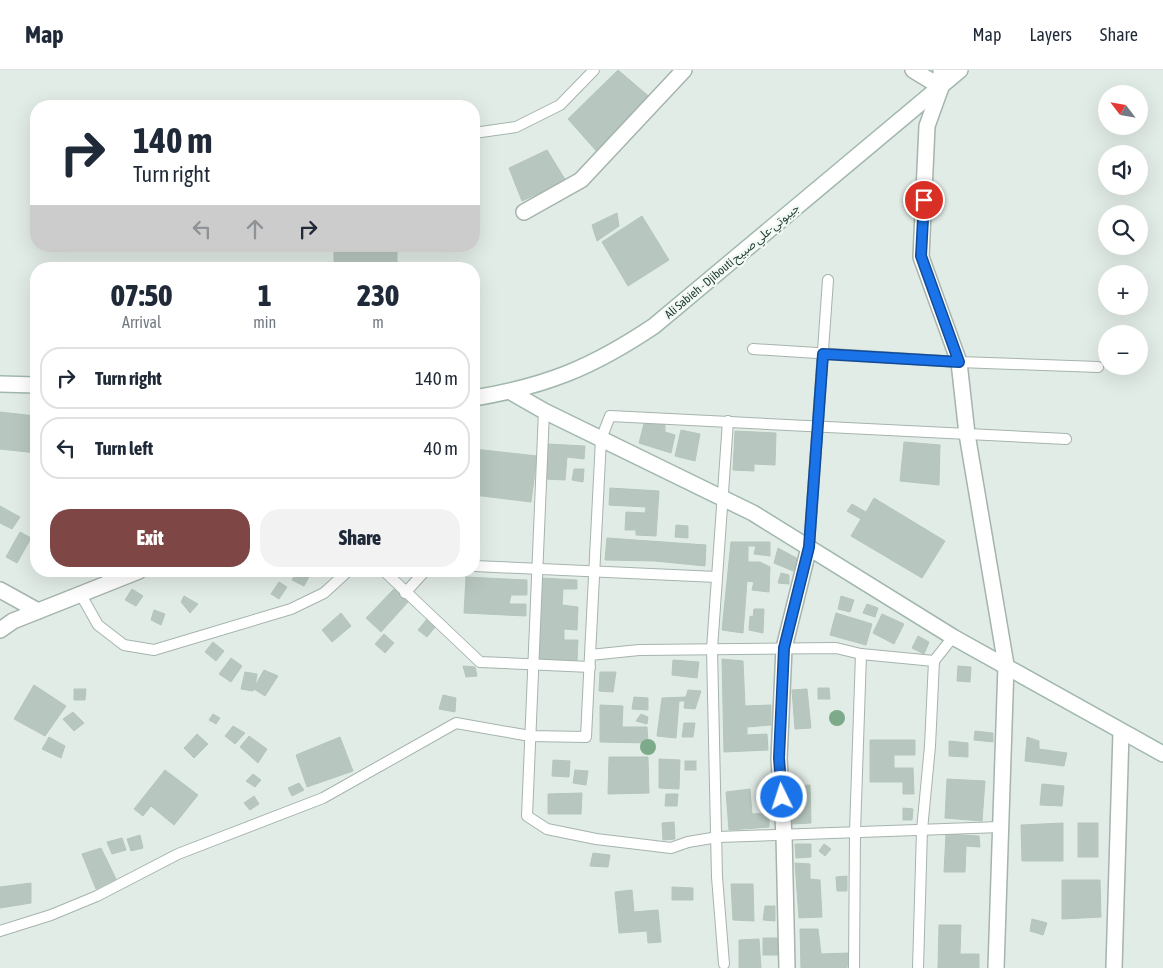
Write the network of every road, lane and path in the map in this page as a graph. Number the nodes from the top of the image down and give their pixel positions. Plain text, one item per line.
1 (594, 70) edge
2 (684, 70) edge
3 (913, 70) edge
4 (941, 70) edge
5 (960, 70) edge
6 (941, 86) junction
7 (480, 131) edge
8 (524, 212) dead end
9 (828, 280) dead end
10 (753, 349) dead end
11 (823, 354) junction
12 (959, 362) junction
13 (1098, 367) dead end
14 (0, 384) edge
15 (30, 385) edge
16 (510, 392) junction
17 (480, 397) edge
18 (544, 411) junction
19 (728, 421) junction
20 (818, 426) junction
21 (967, 434) junction
22 (601, 439) junction
23 (1066, 439) dead end
24 (723, 498) junction
25 (809, 547) junction
26 (480, 566) edge
27 (537, 569) junction
28 (594, 572) junction
29 (124, 577) edge
30 (341, 577) edge
31 (390, 577) edge
32 (420, 577) edge
33 (717, 577) junction
34 (0, 590) edge
35 (405, 593) junction
36 (81, 595) junction
37 (38, 611) junction
38 (0, 630) edge
39 (953, 636) junction
40 (784, 648) junction
41 (712, 649) junction
42 (861, 654) junction
43 (590, 655) junction
44 (934, 662) junction
45 (533, 665) junction
46 (1006, 665) junction
47 (590, 668) junction
48 (1121, 732) junction
49 (530, 736) junction
50 (1163, 754) edge
51 (1000, 827) junction
52 (922, 830) junction
53 (855, 832) junction
54 (784, 835) junction
55 (716, 838) junction
56 (0, 931) edge
57 (724, 964) dead end
58 (787, 968) edge
59 (854, 968) edge
60 (918, 968) edge
61 (996, 968) edge
62 (1114, 968) edge

1 - 7 lane
2 - 8 street
3 - 6 street
4 - 6 street
5 - 6 street, Ali Sabieh - Djibouti جيبوتي-علي صبيح
6 - 12 street
6 - 16 street, Ali Sabieh - Djibouti جيبوتي-علي صبيح
9 - 11 lane
10 - 11 lane
11 - 12 lane
11 - 20 lane
12 - 13 lane
12 - 21 street
14 - 15 street
16 - 17 street, Ali Sabieh - Djibouti جيبوتي-علي صبيح
16 - 18 street
18 - 22 street
18 - 27 lane
19 - 20 lane
19 - 22 lane
19 - 24 lane
20 - 21 lane
20 - 25 lane
21 - 23 lane
21 - 46 street
22 - 24 street
22 - 28 lane
24 - 25 street
24 - 33 lane
25 - 39 street
25 - 40 street
26 - 27 lane
27 - 28 lane
27 - 45 lane
28 - 33 lane
28 - 43 lane
29 - 36 street
30 - 36 lane
31 - 35 lane
32 - 35 lane
33 - 41 lane
34 - 37 street
35 - 45 lane
36 - 37 street
37 - 38 street
39 - 44 lane
39 - 46 street
40 - 41 lane
40 - 42 lane
40 - 54 street
41 - 43 lane
41 - 55 lane
42 - 44 lane
42 - 53 lane
43 - 47 lane
44 - 52 lane
45 - 47 lane
45 - 49 lane
46 - 48 street
46 - 51 street
47 - 49 lane
48 - 50 street
48 - 62 street
49 - 55 lane
49 - 56 lane
51 - 52 lane
51 - 61 street
52 - 53 lane
52 - 60 lane
53 - 54 lane
53 - 59 lane
54 - 55 lane
54 - 58 street
55 - 57 lane

